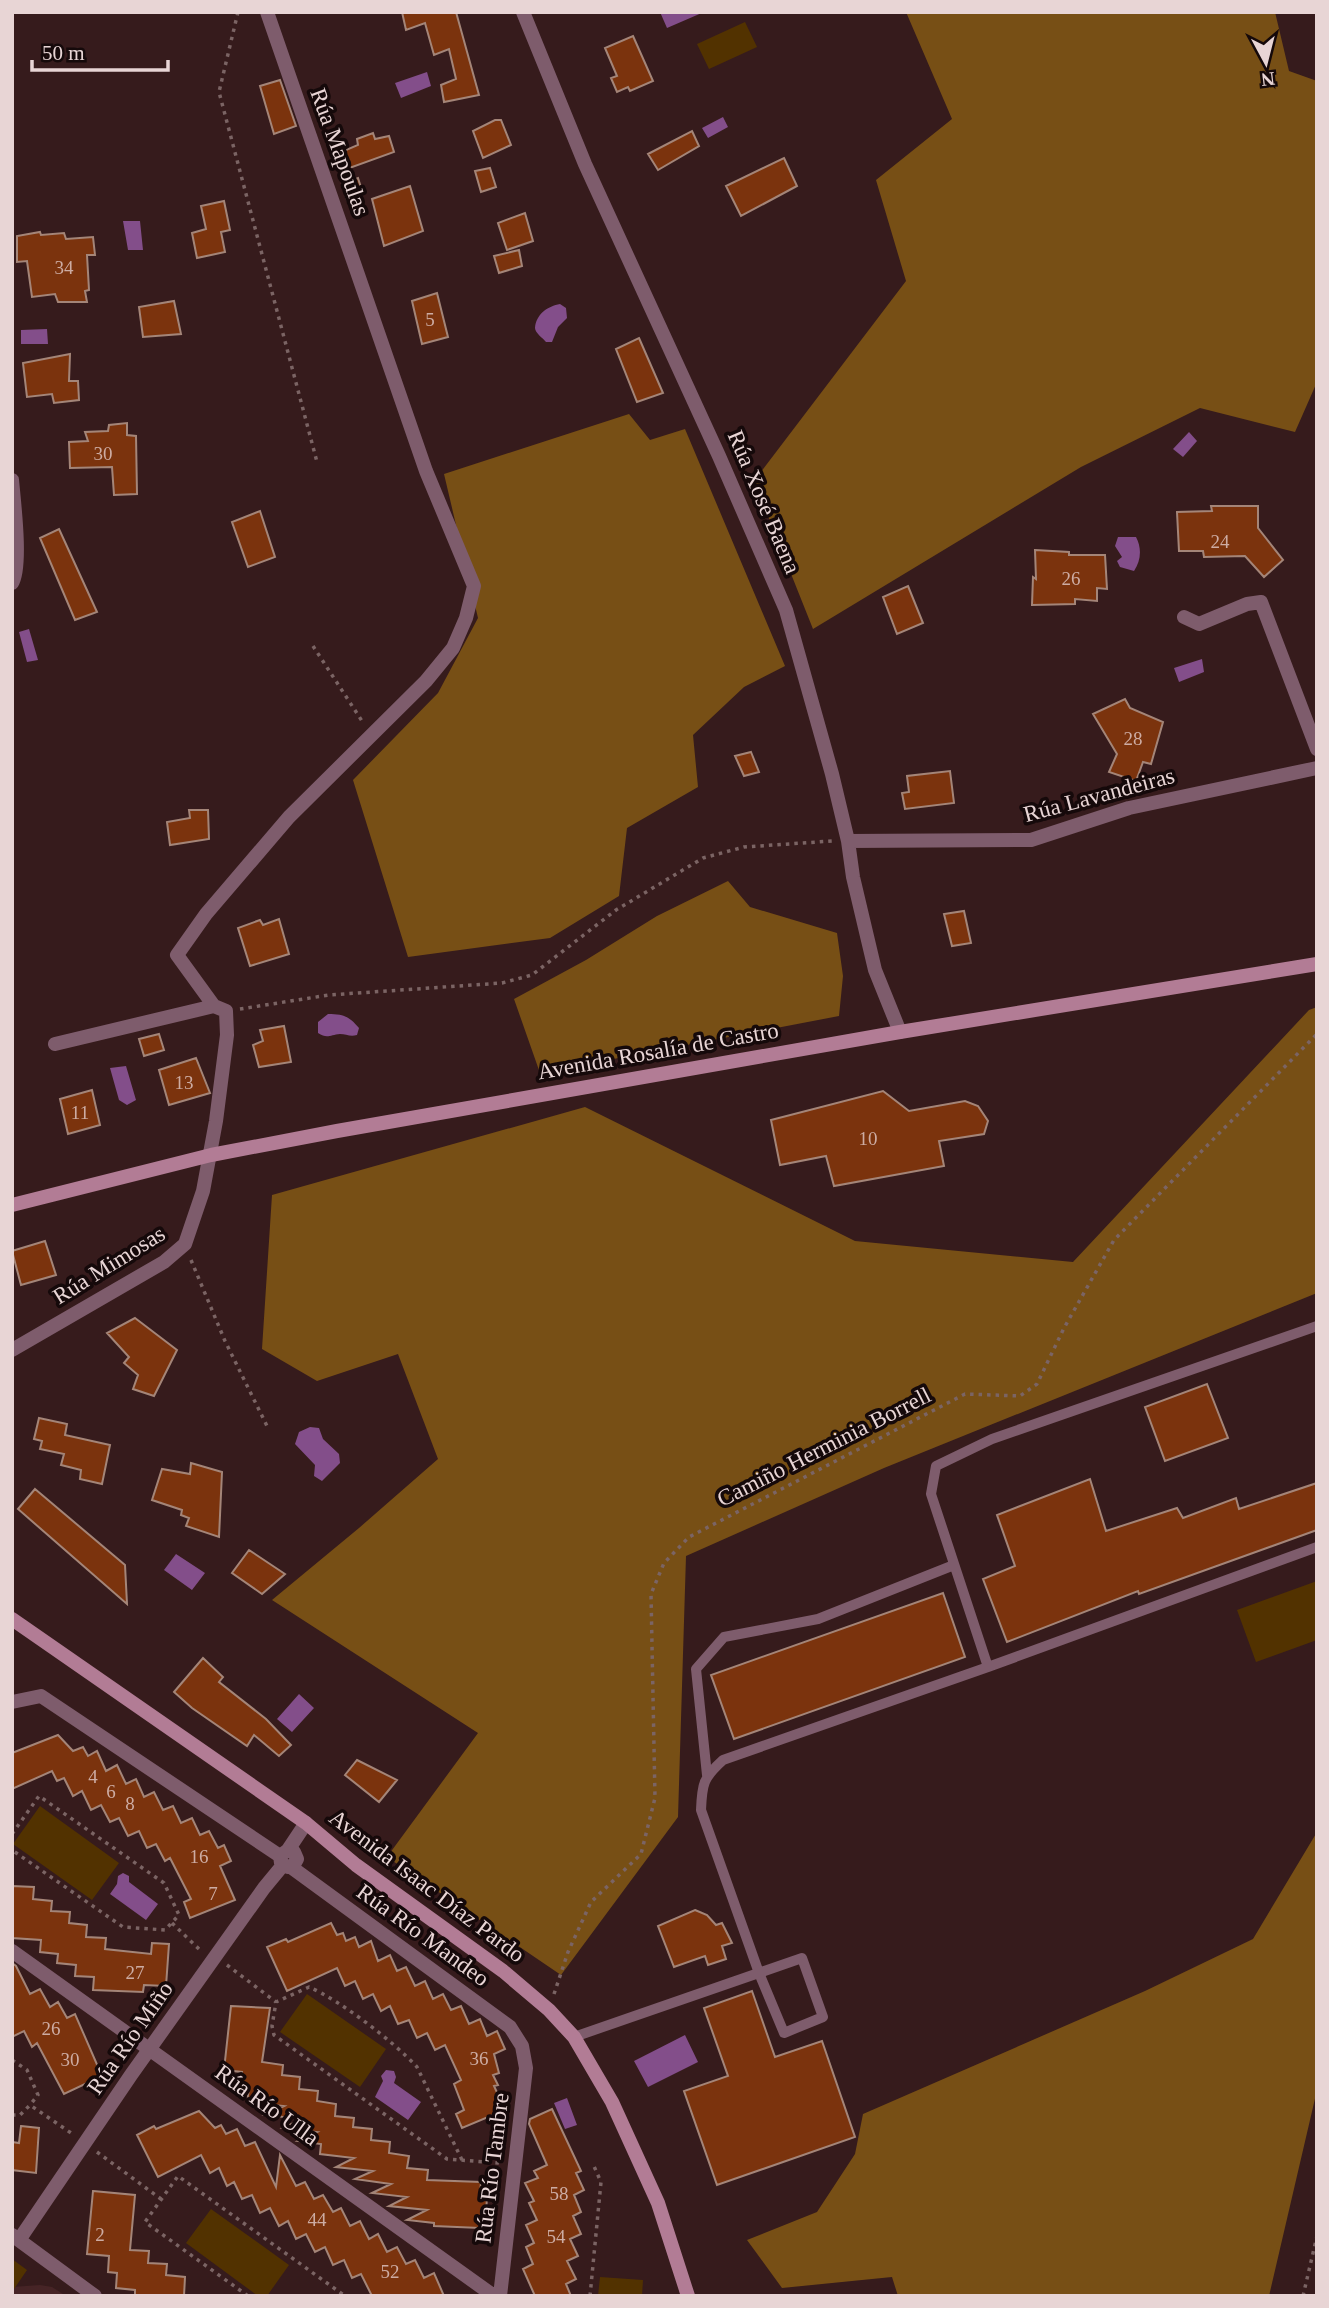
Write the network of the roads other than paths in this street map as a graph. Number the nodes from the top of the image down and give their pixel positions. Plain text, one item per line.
1 (267, 12) edge
2 (523, 12) edge
3 (12, 480) edge
4 (12, 583) edge
5 (1184, 617) dead end
6 (1317, 749) edge
7 (1317, 768) edge
8 (848, 841) junction
9 (1317, 964) edge
10 (220, 1009) junction
11 (900, 1032) junction
12 (55, 1044) dead end
13 (211, 1155) junction
14 (12, 1205) edge
15 (1317, 1326) edge
16 (12, 1350) edge
17 (1317, 1547) edge
18 (954, 1565) junction
19 (12, 1619) edge
20 (988, 1667) junction
21 (12, 1702) edge
22 (707, 1775) junction
23 (306, 1823) junction
24 (285, 1859) junction
25 (12, 1951) edge
26 (759, 1973) junction
27 (574, 2037) junction
28 (523, 2046) joint
29 (151, 2050) junction
30 (16, 2238) edge
31 (96, 2296) edge
32 (494, 2296) edge
33 (500, 2296) edge
34 (688, 2296) edge

1 - 10 street, Rúa Mapoulas
2 - 8 street, Rúa Xosé Baena
3 - 4 street
5 - 6 street
7 - 8 street, Rúa Lavandeiras
8 - 11 street, Rúa Xosé Baena
9 - 11 street, Avenida Rosalía de Castro
10 - 12 street
10 - 13 street, Rúa Mimosas
11 - 13 street, Avenida Rosalía de Castro
13 - 14 street, Avenida Rosalía de Castro
13 - 16 street, Rúa Mimosas
15 - 18 lane
17 - 20 lane
18 - 20 lane
18 - 22 lane
19 - 23 street, Avenida Isaac Díaz Pardo
20 - 22 lane
21 - 24 street, Rúa Río Mandeo
22 - 26 lane
23 - 24 street, Rúa Río Miño
23 - 27 street, Avenida Isaac Díaz Pardo
24 - 28 street, Rúa Río Mandeo
24 - 29 street, Rúa Río Miño
25 - 29 street, Rúa Río Ulla
26 - 26 lane
26 - 27 lane
27 - 34 street, Avenida Isaac Díaz Pardo
28 - 33 street, Rúa Río Tambre
29 - 30 street, Rúa Río Miño
29 - 32 street, Rúa Río Ulla
30 - 31 street

